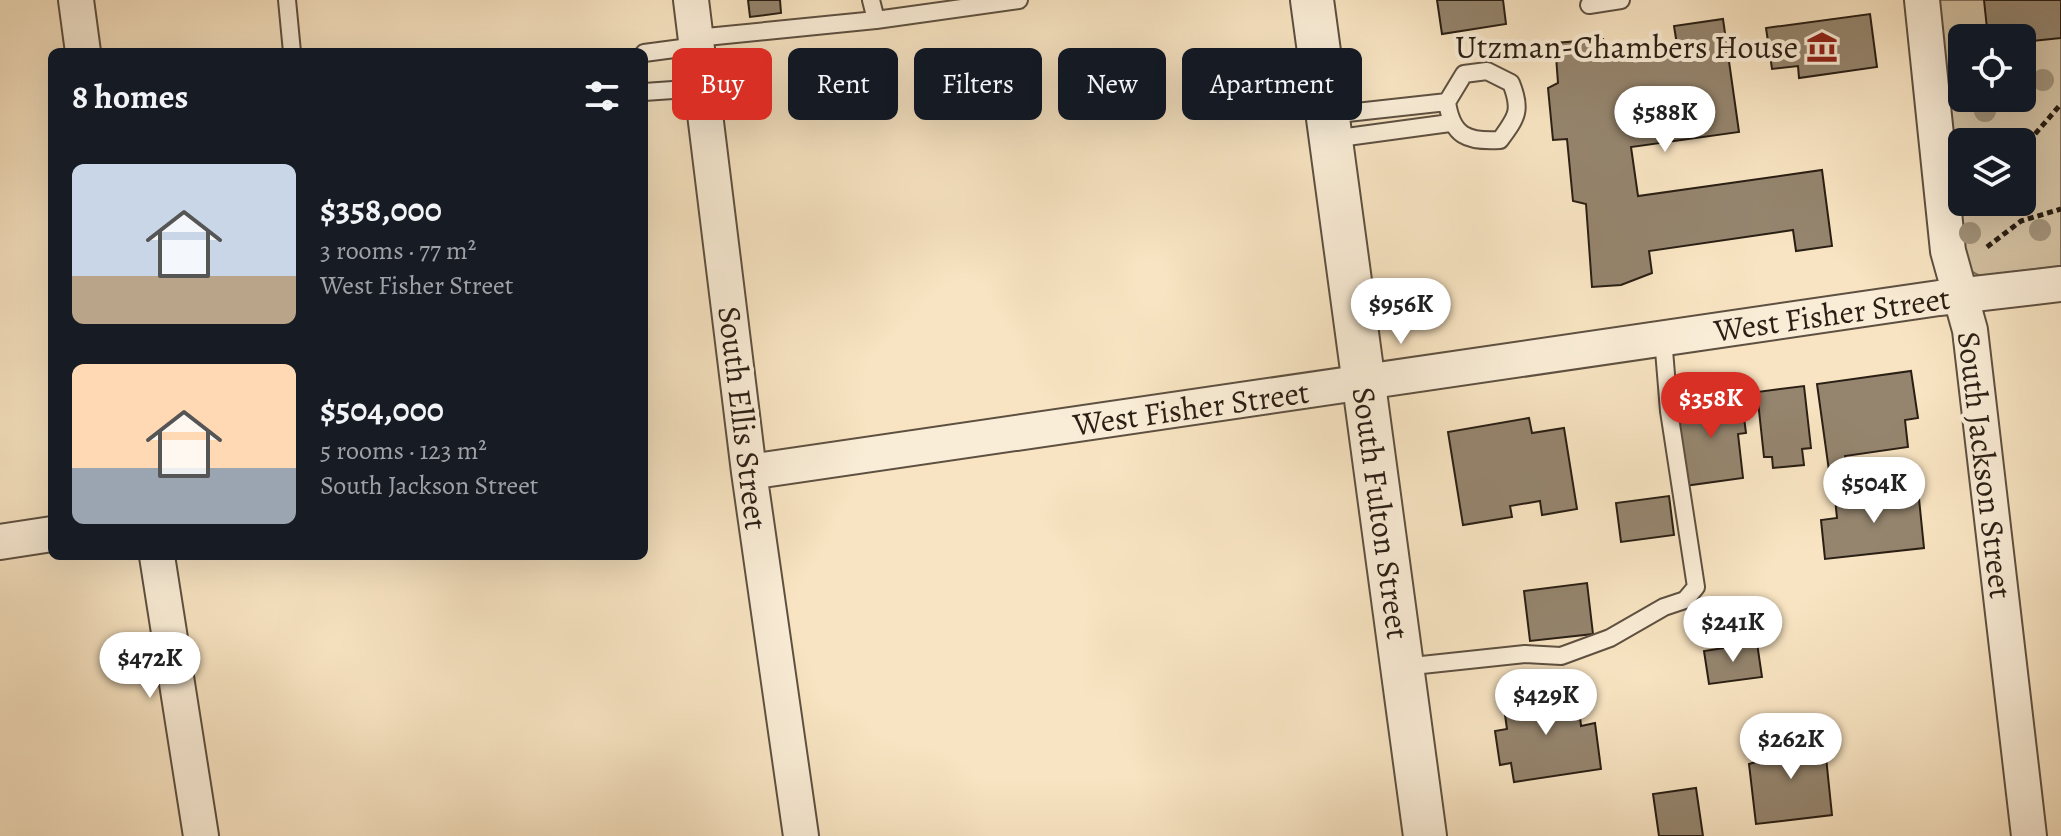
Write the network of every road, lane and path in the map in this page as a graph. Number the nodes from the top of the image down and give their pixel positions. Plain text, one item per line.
1 (76, 0) edge
2 (287, 0) edge
3 (691, 0) edge
4 (871, 0) edge
5 (1019, 0) edge
6 (1312, 0) edge
7 (1621, 0) edge
8 (1922, 0) edge
9 (1589, 5) dead end
10 (929, 7) edge
11 (876, 20) junction
12 (696, 42) junction
13 (82, 48) edge
14 (292, 48) edge
15 (697, 48) edge
16 (648, 52) edge
17 (672, 90) edge
18 (648, 92) edge
19 (1447, 102) junction
20 (2061, 104) edge
21 (706, 120) edge
22 (1450, 123) junction
23 (1329, 127) junction
24 (2036, 132) edge
25 (2061, 209) edge
26 (1987, 247) dead end
27 (2061, 284) edge
28 (1961, 296) junction
29 (1663, 338) junction
30 (1363, 382) junction
31 (749, 472) junction
32 (48, 535) edge
33 (0, 542) edge
34 (158, 560) edge
35 (1401, 668) junction
36 (201, 836) edge
37 (801, 836) edge
38 (1425, 836) edge
39 (2029, 836) edge

1 - 13 street
2 - 14 lane
3 - 12 street, South Ellis Street
4 - 11 lane
5 - 10 lane
6 - 23 street, South Fulton Street
7 - 9 lane
8 - 28 street, South Jackson Street
10 - 11 lane
11 - 12 lane
12 - 15 street, South Ellis Street
12 - 16 lane
17 - 18 lane
19 - 22 lane
19 - 22 lane
19 - 23 lane
20 - 24 path
21 - 31 street, South Ellis Street
22 - 23 lane
23 - 30 street, South Fulton Street
25 - 26 path
27 - 28 street, West Fisher Street
28 - 29 street, West Fisher Street
28 - 39 street, South Jackson Street
29 - 30 street, West Fisher Street
29 - 35 lane
30 - 31 street, West Fisher Street
30 - 35 street, South Fulton Street
31 - 37 street, South Ellis Street
32 - 33 street
34 - 36 street
35 - 38 street, South Fulton Street

